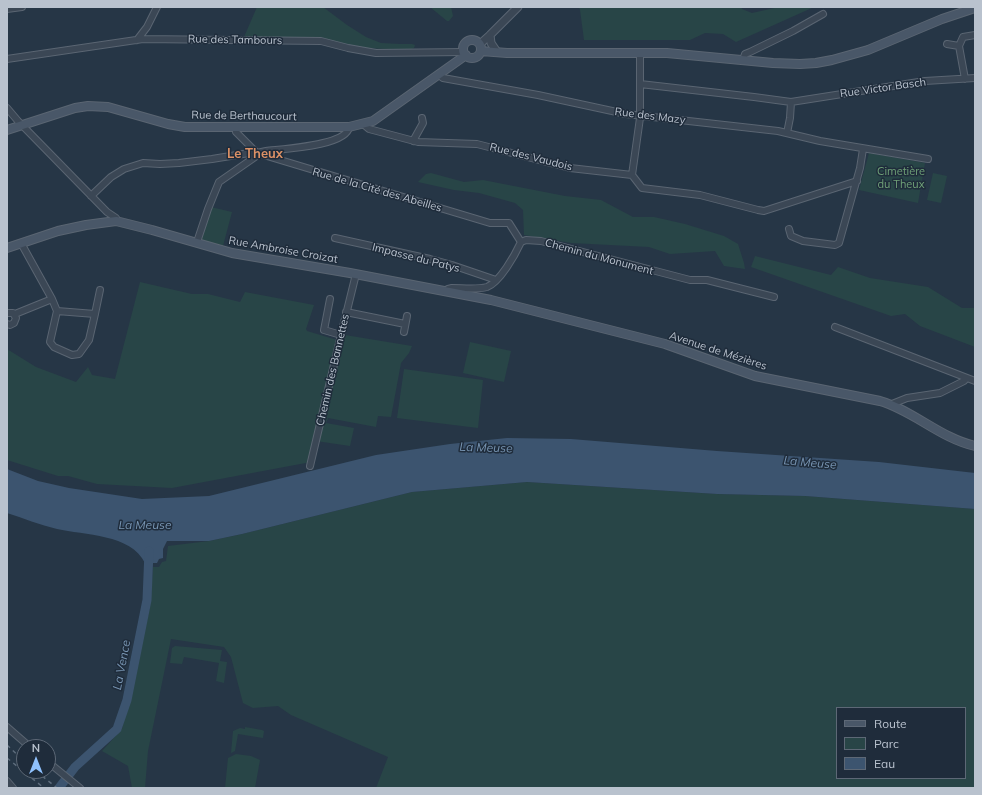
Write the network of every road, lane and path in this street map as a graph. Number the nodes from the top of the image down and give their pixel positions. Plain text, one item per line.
1 (22, 7) edge
2 (157, 7) edge
3 (518, 7) edge
4 (975, 8) edge
5 (7, 9) edge
6 (823, 14) dead end
7 (147, 27) junction
8 (975, 34) edge
9 (490, 35) junction
10 (151, 39) junction
11 (138, 40) junction
12 (947, 44) dead end
13 (959, 46) junction
14 (480, 47) junction
15 (497, 52) junction
16 (640, 53) junction
17 (465, 54) junction
18 (7, 59) edge
19 (743, 60) junction
20 (439, 75) junction
21 (975, 78) edge
22 (965, 79) junction
23 (640, 84) junction
24 (791, 102) junction
25 (7, 108) edge
26 (640, 116) junction
27 (422, 118) dead end
28 (364, 124) junction
29 (23, 125) junction
30 (236, 127) junction
31 (349, 127) junction
32 (7, 130) edge
33 (787, 133) junction
34 (413, 141) junction
35 (863, 149) junction
36 (257, 154) junction
37 (928, 159) dead end
38 (632, 175) junction
39 (857, 181) junction
40 (91, 196) junction
41 (116, 221) junction
42 (789, 229) dead end
43 (335, 238) dead end
44 (197, 242) junction
45 (521, 242) junction
46 (21, 243) junction
47 (7, 248) edge
48 (356, 274) junction
49 (496, 280) junction
50 (100, 290) dead end
51 (448, 292) junction
52 (774, 297) dead end
53 (52, 299) junction
54 (330, 299) dead end
55 (57, 311) junction
56 (346, 312) junction
57 (7, 313) edge
58 (15, 314) junction
59 (95, 314) junction
60 (407, 316) dead end
61 (7, 324) edge
62 (405, 324) junction
63 (835, 327) dead end
64 (404, 332) dead end
65 (341, 335) junction
66 (966, 379) junction
67 (975, 381) edge
68 (892, 404) junction
69 (975, 446) edge
70 (310, 466) dead end
71 (7, 727) edge
72 (21, 739) edge
73 (56, 769) edge
74 (7, 781) edge
75 (13, 788) edge
76 (80, 788) edge

1 - 5 street
2 - 7 street
3 - 9 street
4 - 19 main road
6 - 19 street
7 - 10 street
7 - 11 street
8 - 13 street
9 - 14 street
9 - 15 street
10 - 11 street, Rue des Tambours
10 - 17 street, Rue des Tambours
11 - 18 street, Rue des Tambours
12 - 13 street
13 - 22 street
14 - 15 main road
14 - 17 main road
14 - 17 main road
15 - 16 main road
16 - 19 main road
16 - 23 street
17 - 20 main road, Rue de Berthaucourt
20 - 26 street, Rue des Mazy
20 - 28 main road, Rue de Berthaucourt
21 - 22 street, Rue Victor Basch
22 - 24 street, Rue Victor Basch
23 - 24 street, Rue Victor Basch
23 - 26 street
24 - 33 street
25 - 29 street
26 - 33 street, Rue des Mazy
26 - 38 street
27 - 34 street
28 - 31 main road, Rue de Berthaucourt
28 - 34 street, Rue des Vaudois
29 - 30 main road, Rue de Berthaucourt
29 - 32 main road, Rue de Berthaucourt
29 - 40 street
30 - 31 main road, Rue de Berthaucourt
30 - 36 street, Rue de la Cité des Abeilles
31 - 36 street
33 - 35 street, Rue des Mazy
34 - 38 street, Rue des Vaudois
35 - 37 street, Rue des Mazy
35 - 39 street
36 - 40 street
36 - 44 street
36 - 45 street, Rue de la Cité des Abeilles
38 - 39 street
39 - 42 street
40 - 41 street
41 - 44 main road, Rue Ambroise Croizat
41 - 46 main road
43 - 49 street, Impasse du Patys
44 - 48 main road, Rue Ambroise Croizat
45 - 49 street
45 - 52 street, Chemin du Monument
46 - 47 main road
46 - 53 street
48 - 51 main road, Rue Ambroise Croizat
48 - 56 street, Chemin des Bannettes
49 - 51 street
50 - 59 street
51 - 68 main road, Avenue de Mézières
53 - 55 street
53 - 58 street
54 - 65 street
55 - 59 street
55 - 59 street
56 - 62 street
56 - 65 street, Chemin des Bannettes
57 - 58 street
58 - 61 street
60 - 62 street
62 - 64 street
63 - 66 street
65 - 70 street, Chemin des Bannettes
66 - 67 street
66 - 68 street
68 - 69 main road, Avenue de Mézières
71 - 72 street
73 - 76 street
74 - 75 street

